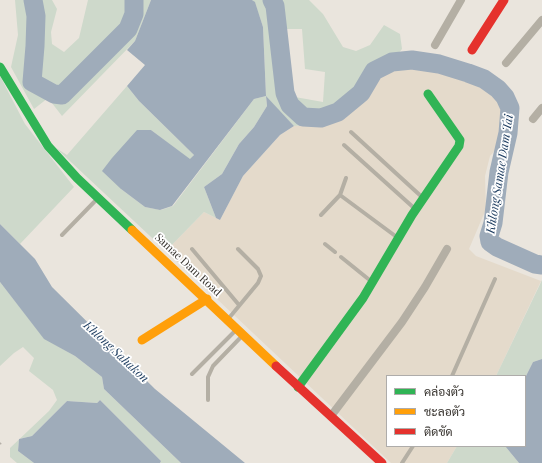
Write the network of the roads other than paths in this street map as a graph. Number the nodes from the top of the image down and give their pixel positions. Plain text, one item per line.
1 (461, 0) edge
2 (504, 0) edge
3 (542, 20) edge
4 (435, 45) dead end
5 (472, 50) dead end
6 (506, 63) dead end
7 (0, 67) edge
8 (428, 94) dead end
9 (542, 108) edge
10 (533, 119) dead end
11 (351, 132) dead end
12 (344, 145) dead end
13 (346, 178) dead end
14 (340, 195) junction
15 (98, 198) junction
16 (424, 199) junction
17 (416, 209) junction
18 (321, 215) dead end
19 (62, 236) dead end
20 (398, 238) junction
21 (325, 244) dead end
22 (192, 249) dead end
23 (238, 249) dead end
24 (447, 249) dead end
25 (335, 252) dead end
26 (341, 257) dead end
27 (495, 279) dead end
28 (372, 282) junction
29 (208, 300) junction
30 (239, 305) junction
31 (228, 319) junction
32 (241, 331) junction
33 (142, 340) dead end
34 (192, 374) dead end
35 (452, 375) edge
36 (298, 387) junction
37 (208, 400) dead end
38 (331, 416) junction
39 (412, 447) edge
40 (382, 463) edge
41 (402, 463) edge

1 - 4 street
2 - 5 street
3 - 6 street
7 - 15 street, Samae Dam Road
8 - 16 street
9 - 10 street
11 - 16 lane
12 - 17 lane
13 - 14 lane
14 - 18 lane
14 - 20 lane
15 - 19 lane
15 - 29 street, Samae Dam Road
16 - 17 street
17 - 20 street
20 - 28 street
21 - 25 lane
22 - 30 lane
23 - 30 lane
24 - 38 street
26 - 28 lane
27 - 35 lane
28 - 36 street
29 - 31 street, Samae Dam Road
29 - 33 street
30 - 31 lane
31 - 32 street, Samae Dam Road
32 - 34 lane
32 - 36 street, Samae Dam Road
32 - 37 lane
36 - 38 street, Samae Dam Road
38 - 40 street, Samae Dam Road
39 - 41 lane

